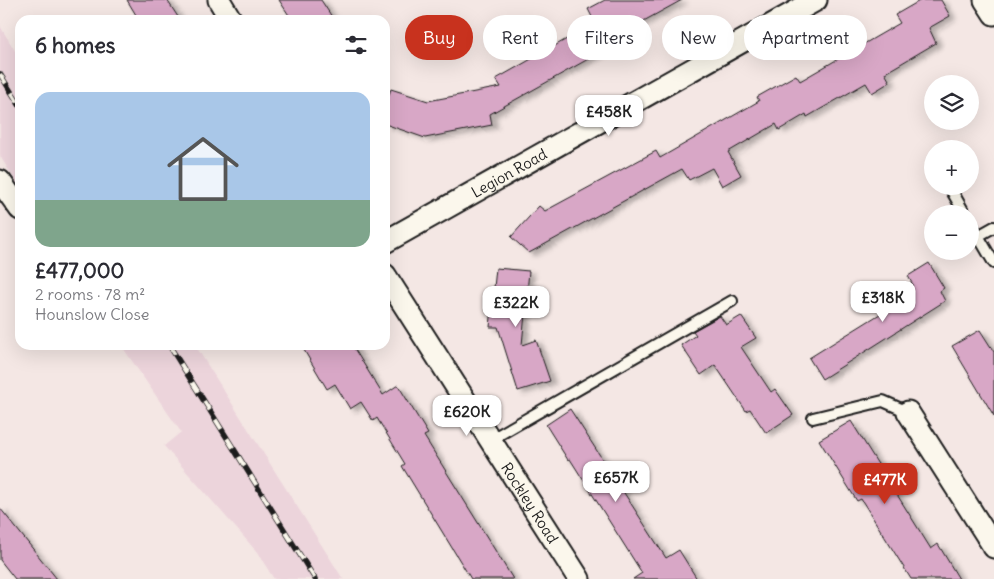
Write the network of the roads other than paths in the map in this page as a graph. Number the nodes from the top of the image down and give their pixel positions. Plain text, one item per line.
1 (219, 0) edge
2 (816, 0) edge
3 (985, 0) edge
4 (994, 14) edge
5 (228, 15) edge
6 (0, 181) edge
7 (15, 203) edge
8 (994, 227) edge
9 (979, 235) edge
10 (979, 238) edge
11 (390, 239) edge
12 (994, 263) edge
13 (390, 283) edge
14 (732, 301) dead end
15 (908, 412) joint
16 (813, 418) dead end
17 (490, 440) junction
18 (994, 547) edge
19 (578, 579) edge

1 - 5 street
2 - 11 street, Legion Road
3 - 4 street
6 - 7 street
8 - 9 lane
10 - 12 lane
13 - 17 street, Rockley Road
14 - 17 lane
15 - 16 lane
15 - 18 street
17 - 19 street, Rockley Road

